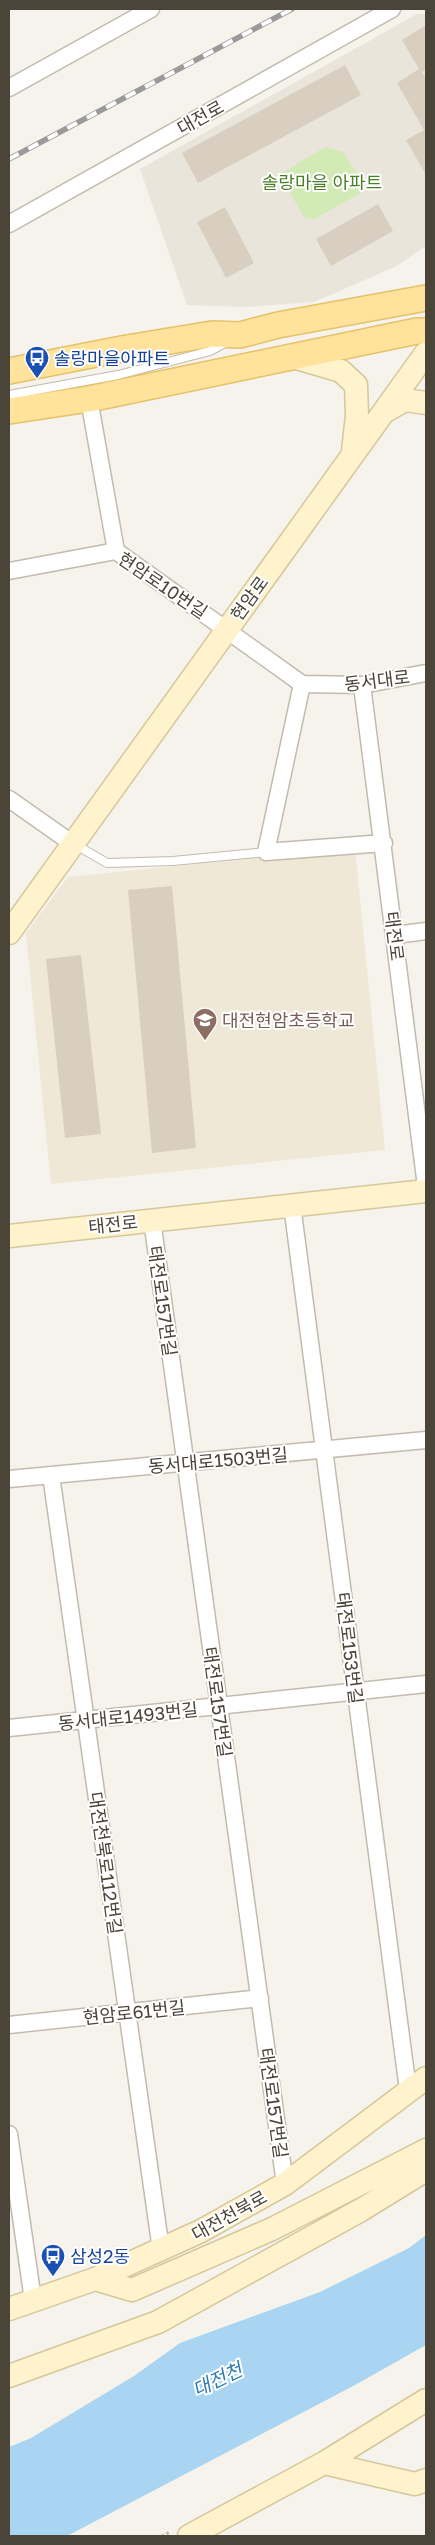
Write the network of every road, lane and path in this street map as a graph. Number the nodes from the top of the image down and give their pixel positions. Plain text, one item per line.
1 (151, 9) edge
2 (392, 9) edge
3 (9, 88) edge
4 (9, 224) edge
5 (426, 282) edge
6 (415, 299) edge
7 (426, 331) edge
8 (240, 335) junction
9 (426, 353) edge
10 (293, 357) junction
11 (9, 371) edge
12 (9, 394) edge
13 (89, 399) junction
14 (426, 403) edge
15 (9, 411) edge
16 (381, 414) junction
17 (353, 452) junction
18 (116, 551) junction
19 (9, 571) edge
20 (227, 628) junction
21 (426, 673) edge
22 (302, 684) junction
23 (362, 685) junction
24 (9, 799) edge
25 (384, 843) junction
26 (73, 844) junction
27 (266, 852) junction
28 (426, 931) edge
29 (9, 933) edge
30 (395, 935) junction
31 (426, 1186) edge
32 (426, 1191) edge
33 (292, 1205) junction
34 (152, 1220) junction
35 (10, 1237) edge
36 (426, 1440) edge
37 (324, 1450) junction
38 (185, 1463) junction
39 (51, 1475) junction
40 (9, 1479) edge
41 (426, 1684) edge
42 (356, 1691) junction
43 (219, 1706) junction
44 (86, 1720) junction
45 (9, 1728) edge
46 (260, 1998) junction
47 (127, 2012) junction
48 (9, 2025) edge
49 (417, 2084) edge
50 (9, 2134) edge
51 (426, 2150) edge
52 (426, 2170) edge
53 (285, 2184) junction
54 (161, 2250) junction
55 (95, 2279) junction
56 (33, 2300) junction
57 (9, 2309) edge
58 (9, 2376) edge
59 (426, 2400) edge
60 (324, 2463) junction
61 (423, 2483) edge
62 (189, 2536) edge

1 - 3 street
2 - 4 street, 대전로
5 - 6 main road
6 - 8 main road
7 - 10 main road
8 - 11 main road
8 - 12 lane
9 - 16 main road, 현암로
10 - 13 main road
10 - 17 main road
13 - 15 main road
13 - 18 street
14 - 16 main road
16 - 17 main road, 현암로
17 - 20 main road, 현암로
18 - 19 street, 현암로10번길
18 - 20 street, 현암로10번길
20 - 22 street
20 - 26 main road, 현암로
21 - 23 street, 동서대로
22 - 23 street, 동서대로
22 - 27 street
23 - 25 street, 태전로
24 - 26 street
25 - 27 street
25 - 30 street, 태전로
26 - 27 lane
26 - 29 main road, 현암로
28 - 30 street
30 - 31 street, 태전로
32 - 33 main road, 태전로
33 - 34 main road, 태전로
33 - 37 street, 태전로153번길
34 - 35 main road, 태전로
34 - 38 street, 태전로157번길
36 - 37 street, 동서대로1503번길
37 - 38 street, 동서대로1503번길
37 - 42 street, 태전로153번길
38 - 39 street, 동서대로1503번길
38 - 43 street, 태전로157번길
39 - 40 street, 동서대로1503번길
39 - 44 street, 대전천북로112번길
41 - 42 street, 동서대로1493번길
42 - 43 street, 동서대로1493번길
42 - 49 street, 태전로153번길
43 - 44 street, 동서대로1493번길
43 - 46 street, 태전로157번길
44 - 45 street, 동서대로1493번길
44 - 47 street, 대전천북로112번길
46 - 47 street, 현암로61번길
46 - 53 street, 태전로157번길
47 - 48 street, 현암로61번길
47 - 54 street, 대전천북로112번길
49 - 53 main road, 대전천북로
50 - 56 street
51 - 55 main road
52 - 58 main road
53 - 54 main road, 대전천북로
54 - 55 main road, 대전천북로
55 - 56 main road, 대전천북로
56 - 57 main road, 대전천북로
59 - 60 main road
60 - 61 main road
60 - 62 main road

